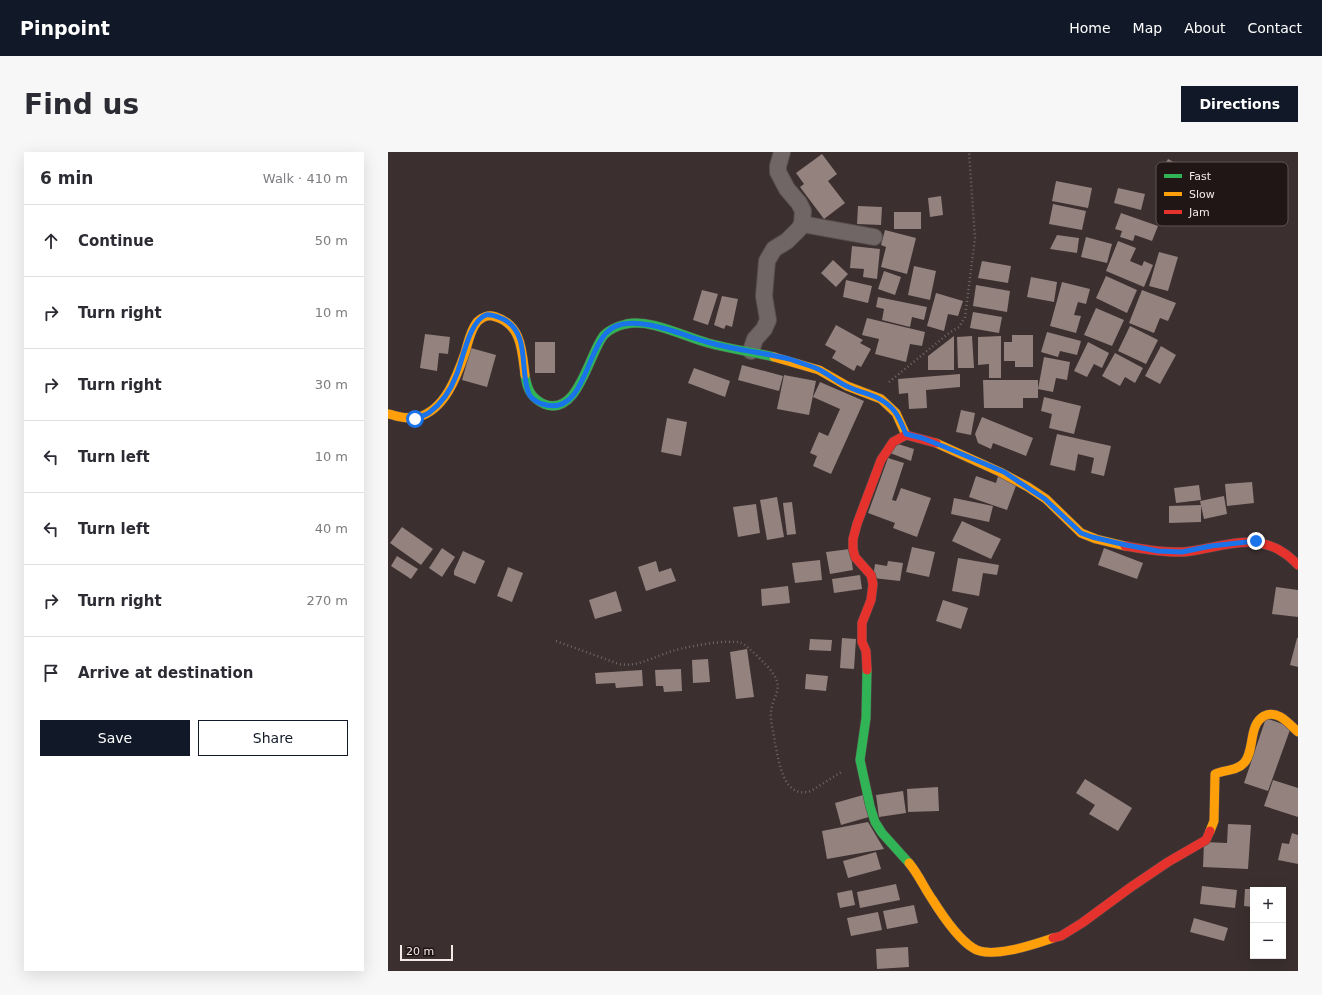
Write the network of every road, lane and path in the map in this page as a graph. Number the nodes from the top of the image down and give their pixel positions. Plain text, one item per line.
1 (782, 152) edge
2 (970, 152) edge
3 (802, 224) junction
4 (874, 237) dead end
5 (752, 351) junction
6 (873, 395) junction
7 (388, 414) edge
8 (906, 434) junction
9 (1280, 550) junction
10 (1298, 550) edge
11 (1298, 565) edge
12 (556, 641) dead end
13 (1298, 732) edge
14 (860, 760) junction

1 - 3 street
2 - 6 path
3 - 4 street
3 - 5 street
5 - 6 street
5 - 7 street
6 - 8 street
8 - 9 street
8 - 14 street
9 - 10 street
9 - 11 street
12 - 14 path
13 - 14 street

